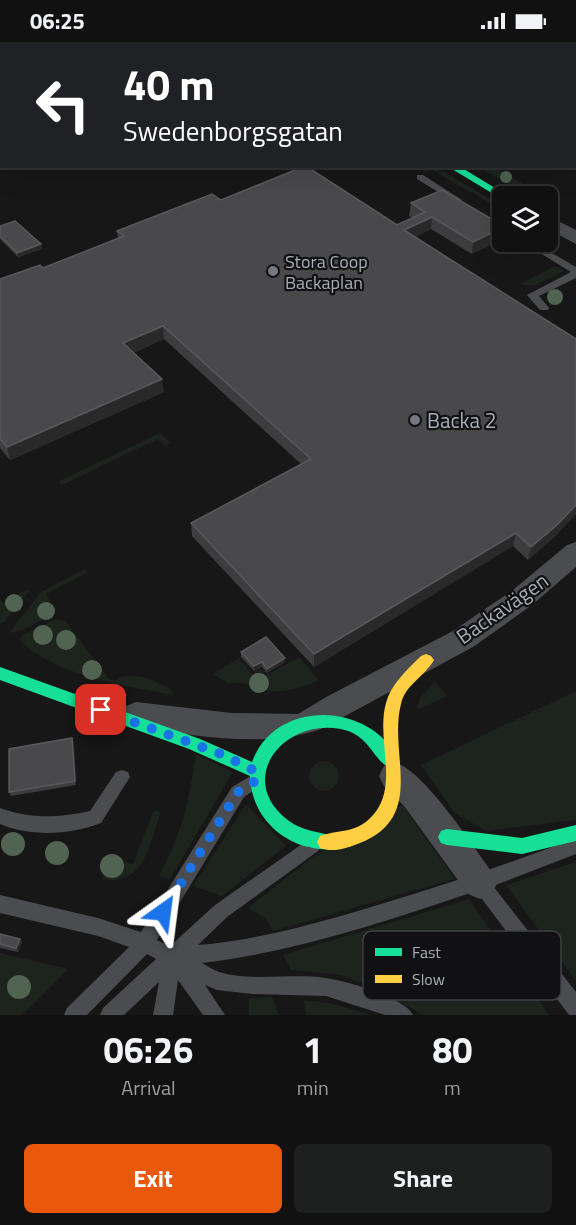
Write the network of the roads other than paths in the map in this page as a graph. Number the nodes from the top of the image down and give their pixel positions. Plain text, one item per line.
1 (455, 168) edge
2 (420, 177) dead end
3 (492, 190) edge
4 (466, 205) edge
5 (558, 227) edge
6 (576, 237) edge
7 (543, 252) edge
8 (576, 272) edge
9 (544, 308) dead end
10 (576, 552) edge
11 (426, 660) junction
12 (2, 678) edge
13 (101, 710) junction
14 (302, 723) junction
15 (393, 769) junction
16 (257, 776) junction
17 (122, 777) dead end
18 (0, 816) edge
19 (576, 833) edge
20 (447, 837) junction
21 (317, 842) junction
22 (576, 846) edge
23 (480, 883) junction
24 (0, 904) edge
25 (517, 931) edge
26 (145, 942) junction
27 (173, 956) junction
28 (561, 988) edge
29 (363, 998) edge
30 (369, 1000) edge
31 (576, 1008) edge
32 (74, 1015) edge
33 (110, 1015) edge
34 (164, 1015) edge
35 (215, 1015) edge
36 (403, 1015) edge

1 - 3 main road
2 - 4 lane
5 - 6 street
7 - 8 lane
8 - 9 lane
10 - 11 street, Backavägen
11 - 14 street, Backavägen
11 - 15 main road, Backavägen
12 - 13 main road
13 - 14 street
13 - 16 main road
14 - 15 main road
14 - 16 main road
15 - 20 street
15 - 21 main road
16 - 21 main road
16 - 26 lane
17 - 18 lane
19 - 20 main road
20 - 23 street
21 - 27 lane
22 - 23 lane
23 - 25 lane
23 - 27 lane
24 - 26 lane
26 - 27 lane
26 - 32 lane
27 - 29 lane
27 - 33 lane
27 - 34 lane
27 - 35 lane
28 - 31 lane
30 - 36 lane

